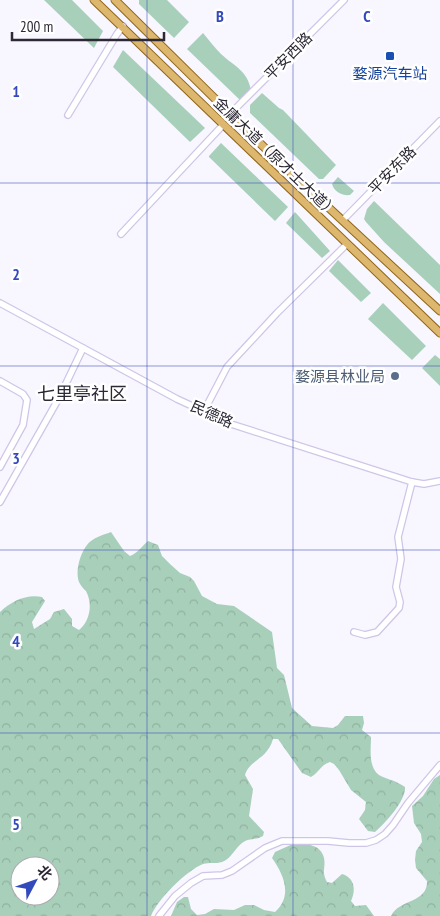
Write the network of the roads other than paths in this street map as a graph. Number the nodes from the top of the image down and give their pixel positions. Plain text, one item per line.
1 (94, 0) edge
2 (115, 0) edge
3 (344, 0) edge
4 (123, 26) junction
5 (231, 113) junction
6 (68, 115) dead end
7 (440, 121) edge
8 (223, 125) junction
9 (343, 220) junction
10 (121, 234) dead end
11 (347, 244) junction
12 (0, 303) edge
13 (440, 311) edge
14 (440, 333) edge
15 (83, 348) junction
16 (0, 381) edge
17 (204, 411) junction
18 (0, 467) edge
19 (412, 482) junction
20 (440, 482) edge
21 (0, 502) edge
22 (354, 632) dead end
23 (440, 765) edge
24 (159, 916) edge

1 - 4 main road, 金庸大道（原才士大道）
2 - 5 main road, 金庸大道（原才士大道）
3 - 5 street, 平安西路
4 - 6 street
4 - 8 main road, 金庸大道（原才士大道）
5 - 9 main road, 金庸大道（原才士大道）
7 - 9 street, 平安东路
8 - 10 street
8 - 11 main road, 金庸大道（原才士大道）
9 - 13 main road, 金庸大道（原才士大道）
11 - 14 main road, 金庸大道（原才士大道）
11 - 17 street
12 - 15 street, 民德路
15 - 17 street, 民德路
15 - 21 street
16 - 18 street
17 - 19 street, 民德路
19 - 20 street, 民德路
19 - 22 street
23 - 24 street

